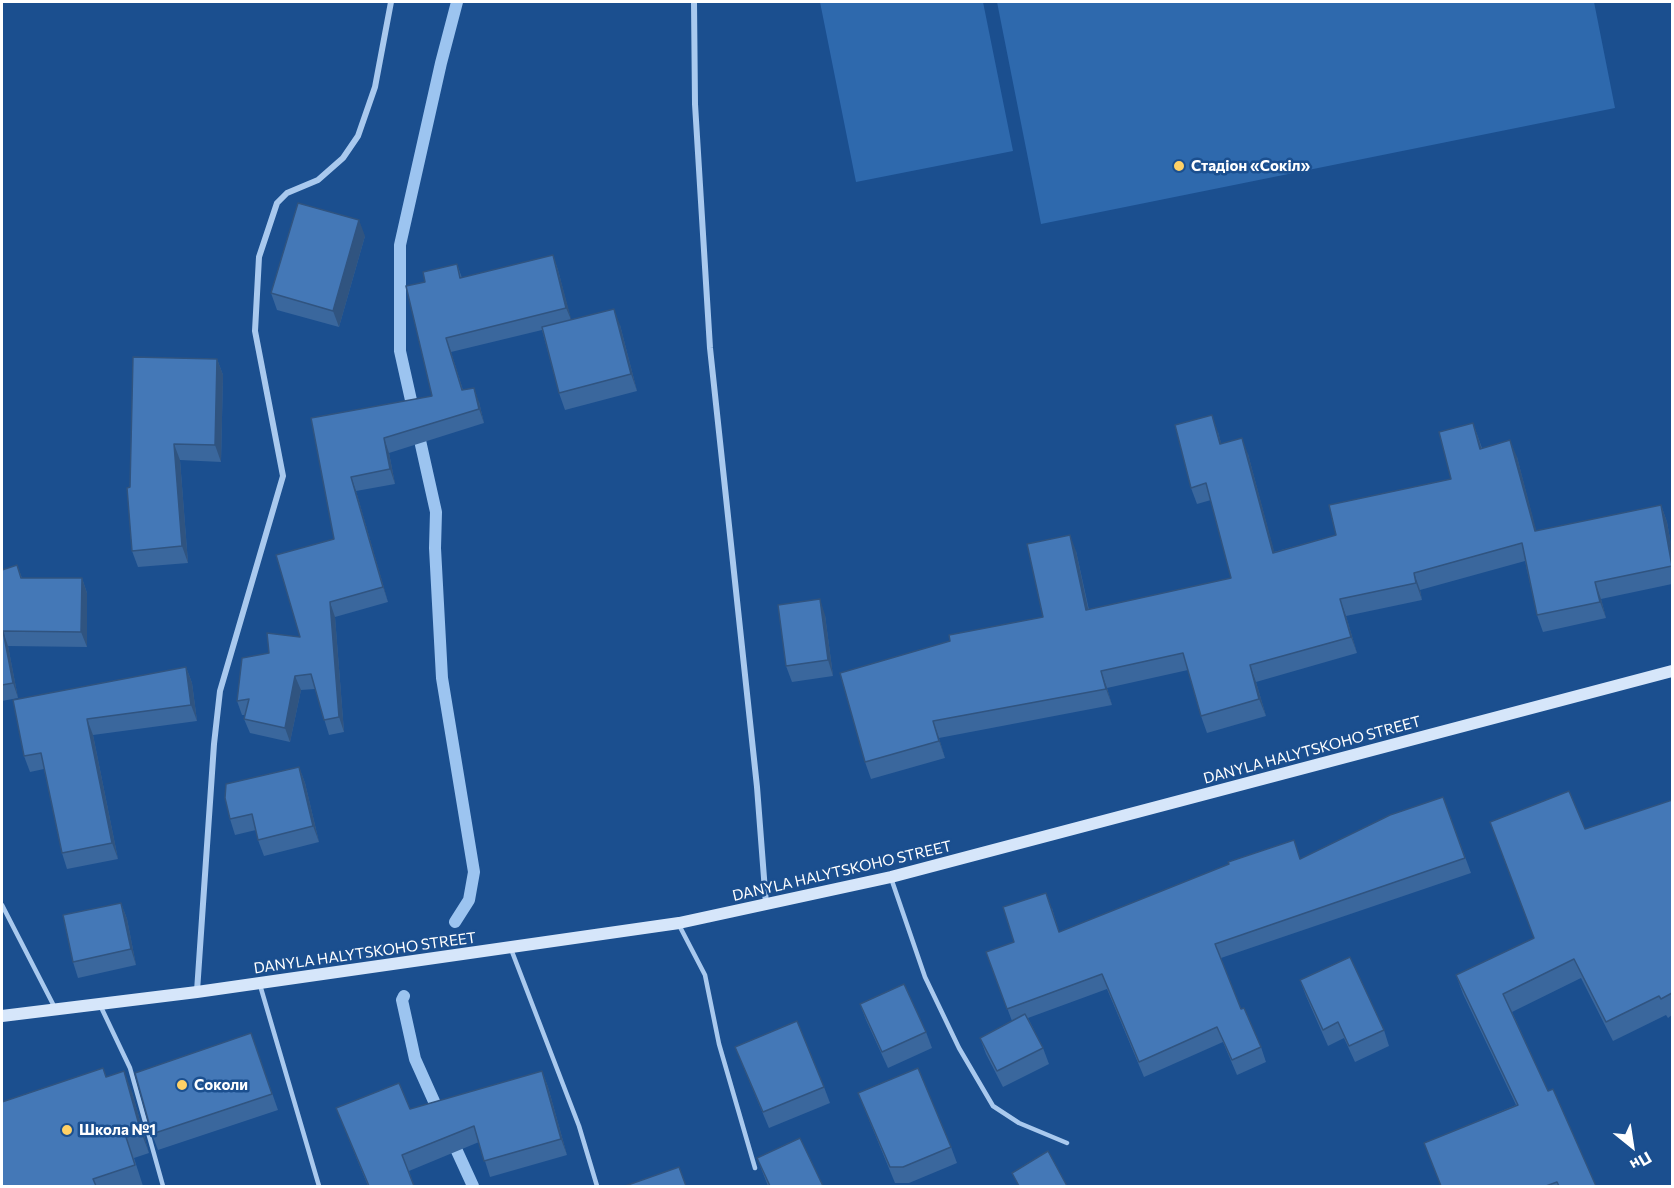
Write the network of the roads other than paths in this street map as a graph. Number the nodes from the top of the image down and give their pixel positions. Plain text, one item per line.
1 (391, 2) edge
2 (694, 2) edge
3 (1672, 671) edge
4 (891, 877) junction
5 (766, 904) junction
6 (2, 905) edge
7 (679, 923) junction
8 (511, 948) junction
9 (259, 982) junction
10 (197, 992) junction
11 (100, 1005) junction
12 (57, 1010) junction
13 (2, 1016) edge
14 (1067, 1143) dead end
15 (755, 1168) edge
16 (163, 1186) edge
17 (320, 1186) edge
18 (597, 1186) edge

1 - 10 street
2 - 5 street
3 - 4 street, DANYLA HALYTSKOHO STREET
4 - 5 street, DANYLA HALYTSKOHO STREET
4 - 14 lane
5 - 7 street, DANYLA HALYTSKOHO STREET
6 - 12 lane
7 - 8 street, DANYLA HALYTSKOHO STREET
7 - 15 lane
8 - 9 street, DANYLA HALYTSKOHO STREET
8 - 18 lane
9 - 10 street, DANYLA HALYTSKOHO STREET
9 - 17 lane
10 - 11 street, DANYLA HALYTSKOHO STREET
11 - 12 street, DANYLA HALYTSKOHO STREET
11 - 16 lane
12 - 13 street, DANYLA HALYTSKOHO STREET

